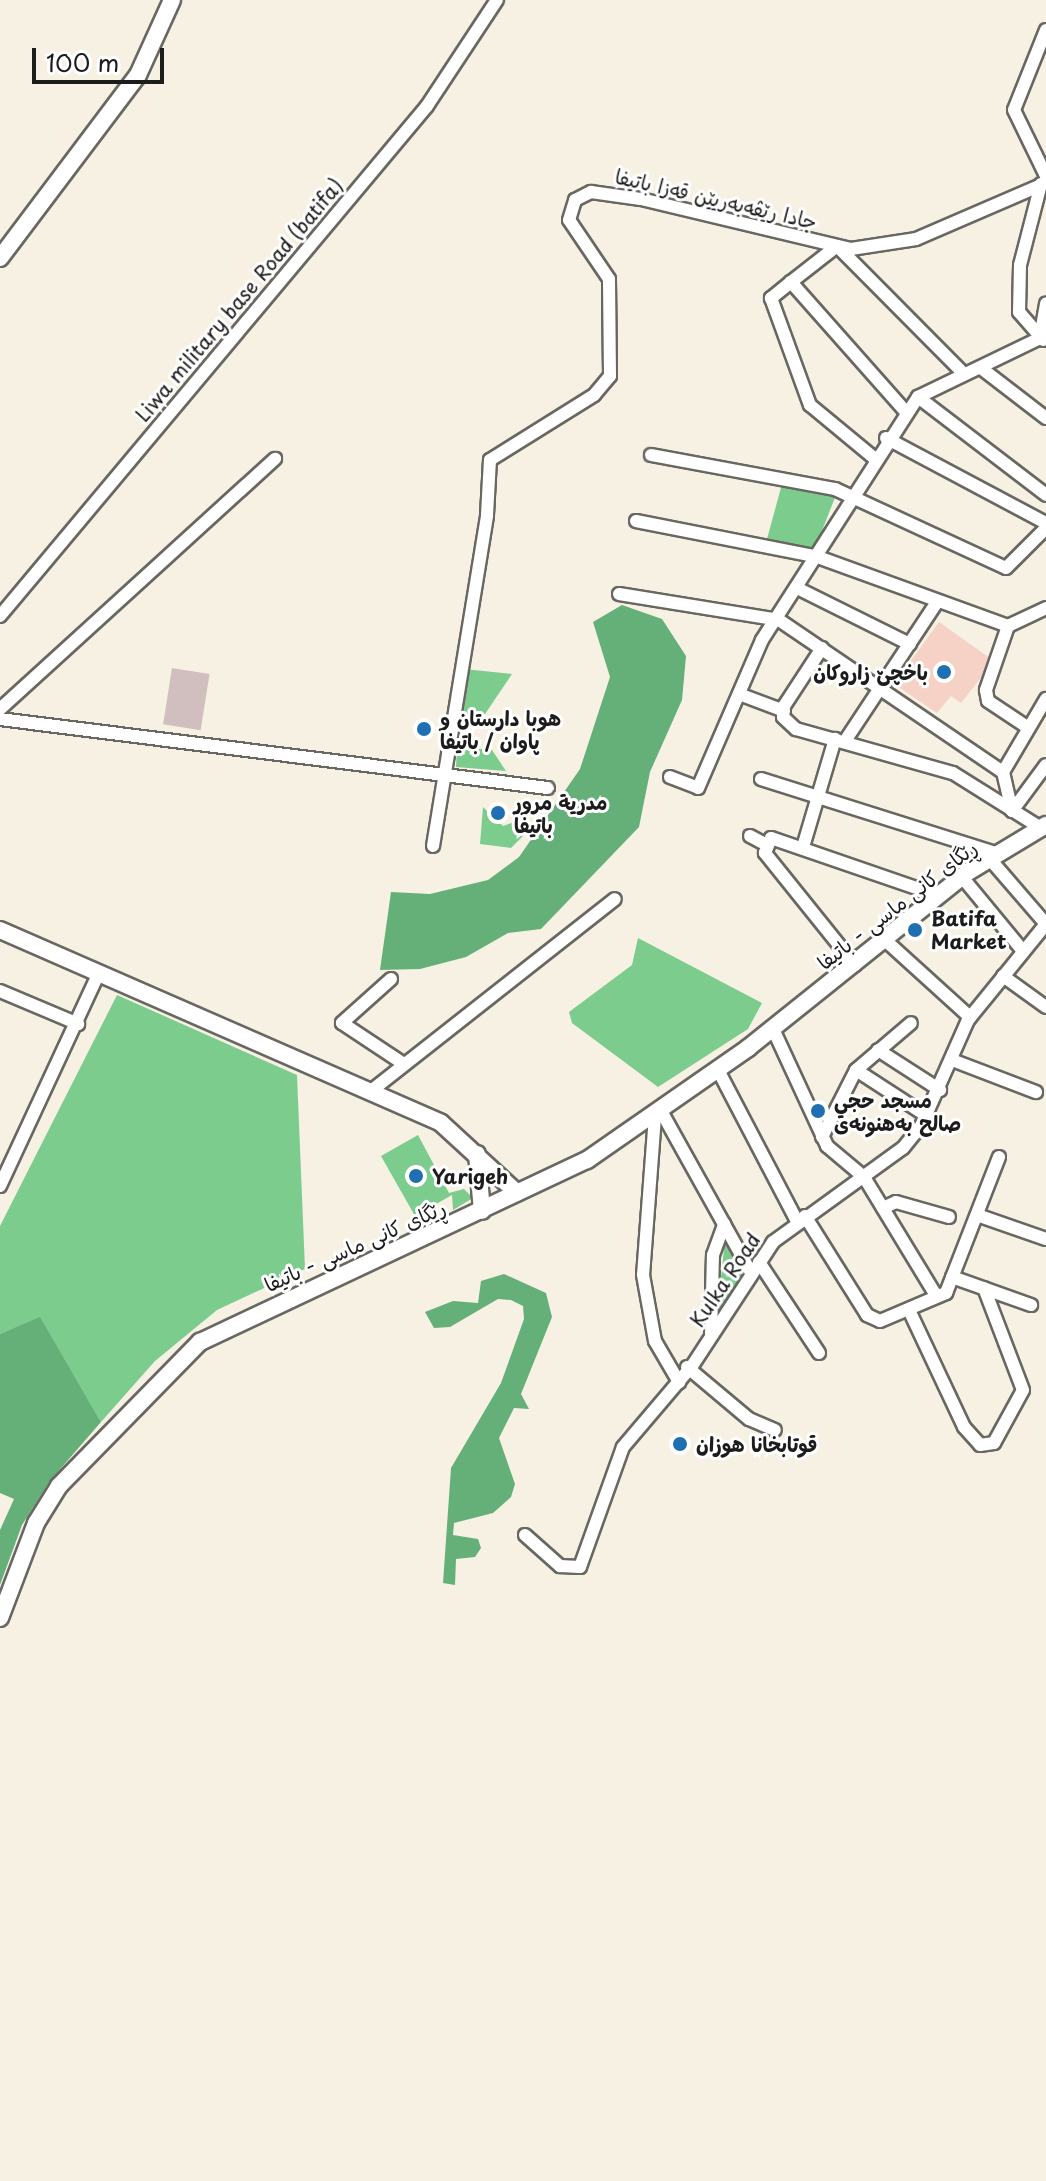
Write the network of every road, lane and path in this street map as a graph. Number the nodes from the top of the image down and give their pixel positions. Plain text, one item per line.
1 (172, 0) edge
2 (497, 0) edge
3 (1046, 30) edge
4 (1044, 181) edge
5 (837, 246) junction
6 (0, 258) edge
7 (791, 282) junction
8 (1046, 304) edge
9 (1043, 340) edge
10 (981, 368) junction
11 (961, 371) junction
12 (918, 397) junction
13 (906, 412) junction
14 (1046, 418) edge
15 (886, 438) junction
16 (651, 455) dead end
17 (874, 458) junction
18 (275, 459) dead end
19 (1046, 495) edge
20 (850, 499) junction
21 (636, 521) dead end
22 (1046, 525) edge
23 (815, 556) junction
24 (797, 588) junction
25 (619, 594) dead end
26 (935, 605) junction
27 (1046, 608) edge
28 (0, 616) edge
29 (779, 620) junction
30 (1008, 626) junction
31 (910, 644) junction
32 (822, 648) junction
33 (882, 686) junction
34 (739, 694) junction
35 (1046, 699) edge
36 (0, 709) edge
37 (784, 711) junction
38 (0, 719) edge
39 (1027, 727) junction
40 (840, 740) junction
41 (1046, 765) edge
42 (1003, 772) junction
43 (445, 775) junction
44 (670, 777) dead end
45 (761, 779) dead end
46 (548, 788) dead end
47 (819, 798) junction
48 (1012, 811) junction
49 (1043, 826) edge
50 (750, 836) dead end
51 (765, 844) junction
52 (433, 846) dead end
53 (803, 847) junction
54 (992, 855) junction
55 (962, 877) junction
56 (939, 896) junction
57 (615, 899) dead end
58 (1045, 928) edge
59 (0, 930) edge
60 (885, 940) junction
61 (1023, 951) junction
62 (855, 965) junction
63 (99, 973) junction
64 (1003, 976) junction
65 (391, 979) dead end
66 (0, 991) edge
67 (1046, 1007) edge
68 (970, 1017) junction
69 (911, 1023) dead end
70 (78, 1024) junction
71 (773, 1029) junction
72 (878, 1050) junction
73 (952, 1060) junction
74 (401, 1062) junction
75 (718, 1070) junction
76 (856, 1070) junction
77 (940, 1090) junction
78 (371, 1091) junction
79 (1036, 1092) dead end
80 (658, 1114) junction
81 (927, 1116) junction
82 (822, 1137) junction
83 (477, 1152) junction
84 (999, 1157) dead end
85 (864, 1177) junction
86 (537, 1184) junction
87 (0, 1186) edge
88 (513, 1195) junction
89 (883, 1208) junction
90 (482, 1211) junction
91 (977, 1215) junction
92 (949, 1217) dead end
93 (801, 1218) junction
94 (724, 1224) junction
95 (1046, 1239) edge
96 (755, 1268) junction
97 (952, 1277) junction
98 (984, 1288) junction
99 (937, 1297) junction
100 (1031, 1305) dead end
101 (909, 1310) junction
102 (711, 1337) junction
103 (819, 1353) dead end
104 (688, 1368) junction
105 (679, 1382) junction
106 (775, 1430) dead end
107 (525, 1535) dead end
108 (0, 1618) edge

1 - 6 main road
2 - 28 street, Liwa military base Road (batifa)
3 - 4 street
4 - 5 street
4 - 9 street
5 - 7 street
5 - 11 street
5 - 43 street, جادا رێڤه‌به‌ريێن قه‌زا باتيفا
7 - 13 street
7 - 17 street
8 - 9 street
9 - 10 street
10 - 11 street
10 - 14 street
11 - 12 street
12 - 13 street
12 - 19 street
13 - 15 street
15 - 17 street
15 - 22 street
16 - 20 street
17 - 20 street
18 - 36 street
20 - 22 street
20 - 23 street
21 - 23 street
23 - 24 street
23 - 26 street
24 - 29 street
24 - 31 street
25 - 29 street
26 - 30 street
26 - 31 street
27 - 30 street
29 - 32 street
29 - 34 street
30 - 39 street
31 - 33 street
32 - 33 street
32 - 37 street
33 - 40 street
33 - 42 street
34 - 37 street
34 - 44 street
35 - 39 street
37 - 40 street
38 - 43 street
39 - 42 street
40 - 47 street
40 - 48 street
41 - 48 street
42 - 48 street
43 - 46 street
43 - 52 street
45 - 47 street
47 - 53 street
47 - 54 street
48 - 49 street
49 - 54 main road, ڕێگای کانی ماسی - باتيفا
50 - 51 street
51 - 53 street
51 - 62 street
53 - 56 street
54 - 55 main road, ڕێگای کانی ماسی - باتيفا
54 - 58 street
55 - 56 main road, ڕێگای کانی ماسی - باتيفا
55 - 61 street
56 - 60 main road, ڕێگای کانی ماسی - باتيفا
57 - 74 street
58 - 61 street, Kulka Road
59 - 63 main road
60 - 62 main road, ڕێگای کانی ماسی - باتيفا
60 - 68 street
61 - 64 street, Kulka Road
62 - 71 main road, ڕێگای کانی ماسی - باتيفا
63 - 70 street
63 - 78 main road
64 - 67 street
64 - 68 street, Kulka Road
65 - 74 street
66 - 70 street
68 - 73 street, Kulka Road
69 - 72 street
70 - 87 street
71 - 75 main road, ڕێگای کانی ماسی - باتيفا
71 - 82 street
72 - 76 street
72 - 77 street
73 - 77 street, Kulka Road
73 - 79 street
74 - 78 street
75 - 80 main road, ڕێگای کانی ماسی - باتيفا
75 - 93 street
76 - 81 street
76 - 82 street
77 - 81 street, Kulka Road
78 - 83 main road
80 - 86 main road, ڕێگای کانی ماسی - باتيفا
80 - 94 street
80 - 105 street
81 - 85 street, Kulka Road
82 - 85 street
83 - 86 main road
83 - 88 main road
83 - 90 main road
84 - 91 street
85 - 89 street
85 - 93 street, Kulka Road
86 - 88 main road, ڕێگای کانی ماسی - باتيفا
88 - 90 main road, ڕێگای کانی ماسی - باتيفا
89 - 92 street
89 - 99 street
90 - 108 main road, ڕێگای کانی ماسی - باتيفا
91 - 95 street
91 - 97 street
93 - 96 street, Kulka Road
93 - 101 street
94 - 96 street
94 - 102 street
96 - 102 street, Kulka Road
96 - 103 street
97 - 98 street
97 - 99 street
98 - 100 street
98 - 101 street
99 - 101 street
102 - 104 street, Kulka Road
104 - 105 street, Kulka Road
104 - 106 street
105 - 107 street, Kulka Road

